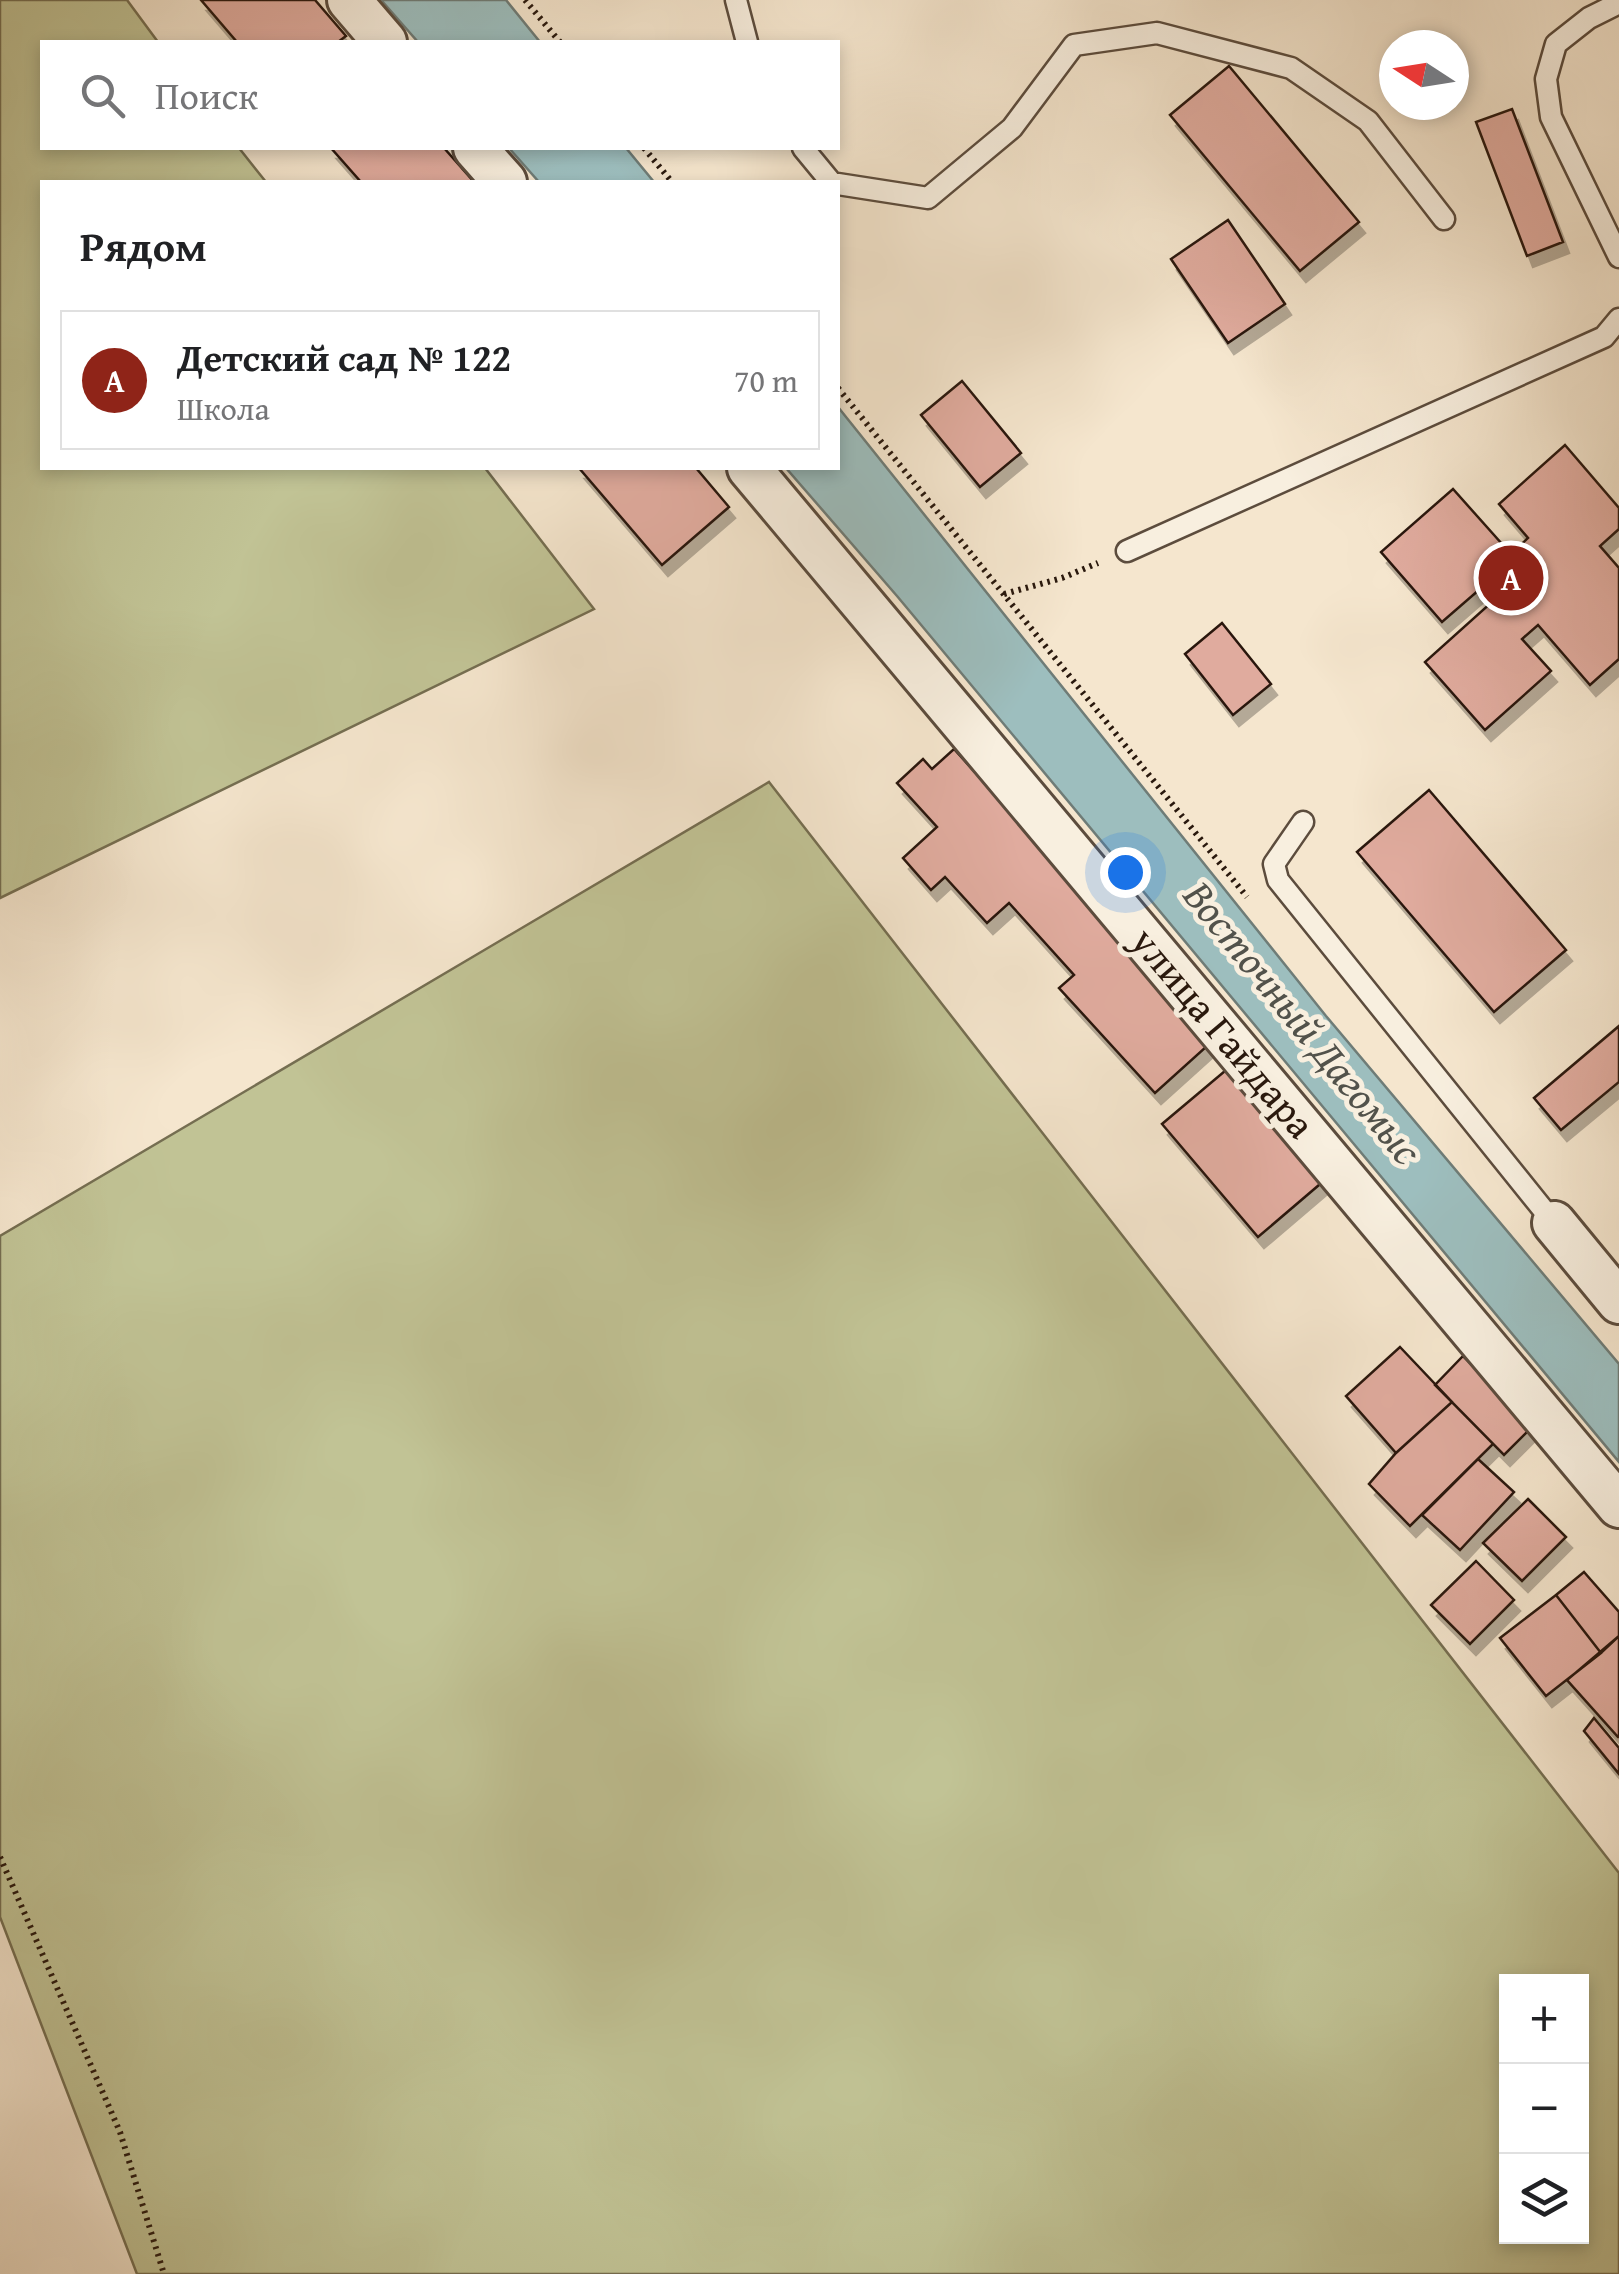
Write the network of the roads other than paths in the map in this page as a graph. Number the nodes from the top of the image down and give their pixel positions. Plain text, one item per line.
1 (349, 0) edge
2 (736, 0) edge
3 (1619, 2) edge
4 (383, 40) edge
5 (746, 40) edge
6 (477, 150) edge
7 (805, 150) edge
8 (503, 180) edge
9 (831, 180) edge
10 (840, 184) edge
11 (1444, 218) dead end
12 (1619, 256) edge
13 (1619, 319) edge
14 (751, 470) edge
15 (1126, 551) road end
16 (1303, 822) dead end
17 (1554, 1223) joint
18 (1619, 1302) edge
19 (1619, 1506) edge

1 - 4 street
2 - 5 lane
3 - 12 lane
6 - 8 street
7 - 9 lane
10 - 11 lane
13 - 15 lane
14 - 19 street, улица Гайдара
16 - 17 lane
17 - 18 street

